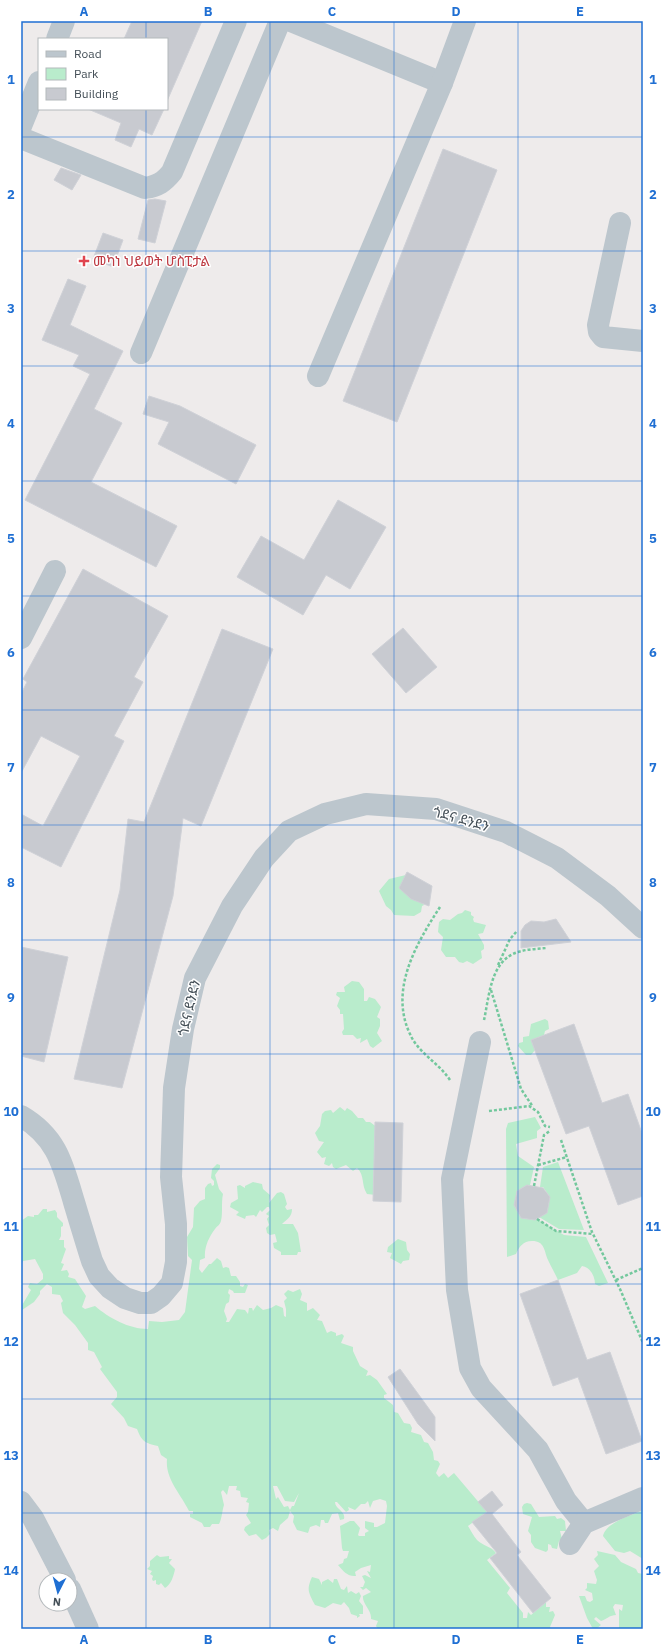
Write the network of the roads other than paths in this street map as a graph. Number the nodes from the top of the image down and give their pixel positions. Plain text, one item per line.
1 (64, 21) edge
2 (236, 21) edge
3 (280, 21) edge
4 (292, 21) edge
5 (465, 21) edge
6 (57, 38) edge
7 (442, 83) junction
8 (38, 84) edge
9 (21, 126) edge
10 (21, 138) edge
11 (620, 223) dead end
12 (643, 342) edge
13 (141, 353) dead end
14 (318, 376) dead end
15 (55, 571) dead end
16 (21, 638) edge
17 (643, 928) edge
18 (480, 1042) road end
19 (21, 1116) edge
20 (643, 1498) edge
21 (21, 1502) edge
22 (584, 1523) junction
23 (570, 1544) dead end
24 (62, 1572) edge
25 (78, 1607) edge
26 (88, 1629) edge

1 - 6 street
2 - 10 street
3 - 13 street
4 - 7 street
5 - 7 street
7 - 14 street
8 - 9 street
11 - 12 street
15 - 16 street
17 - 19 street, ጎደና ደንደን
18 - 22 street
20 - 22 street
21 - 24 street
22 - 23 street
25 - 26 street

